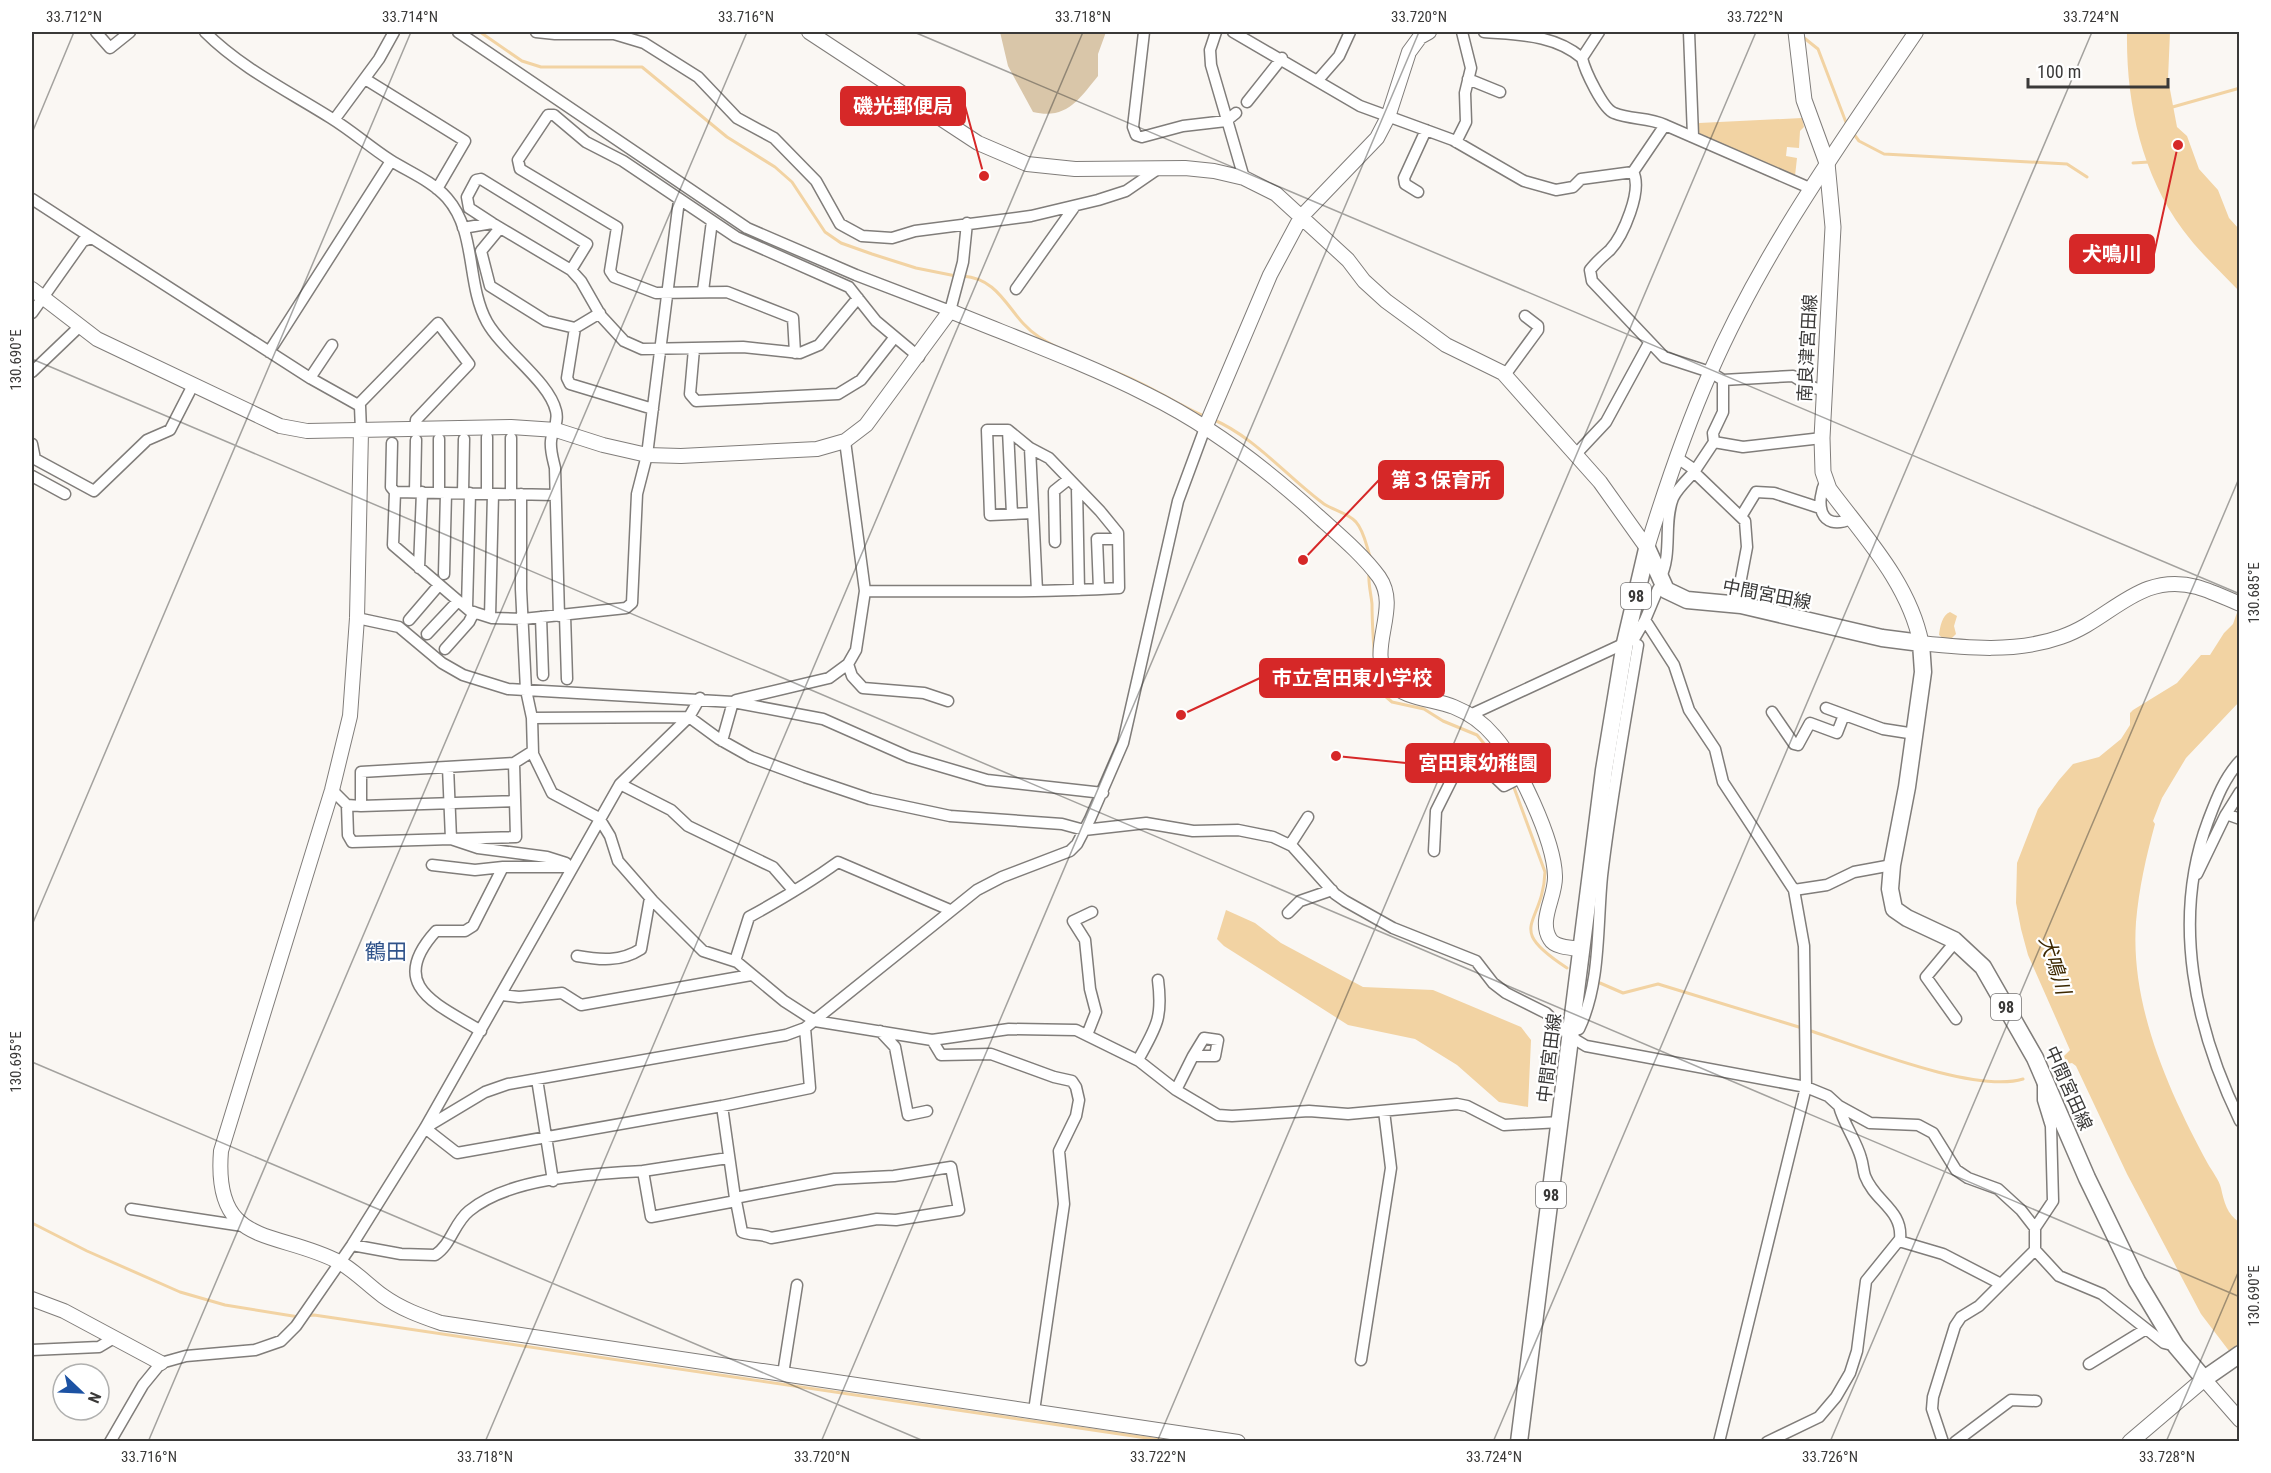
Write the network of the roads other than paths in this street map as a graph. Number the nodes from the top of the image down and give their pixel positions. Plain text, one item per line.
1 (96, 32) edge
2 (130, 32) edge
3 (205, 32) edge
4 (394, 32) edge
5 (458, 32) edge
6 (536, 32) edge
7 (809, 32) edge
8 (1144, 32) edge
9 (1216, 32) edge
10 (1233, 32) edge
11 (1350, 32) edge
12 (1429, 32) edge
13 (1462, 32) edge
14 (1484, 32) edge
15 (1599, 32) edge
16 (1689, 32) edge
17 (1796, 32) edge
18 (1916, 32) edge
19 (1282, 58) junction
20 (1582, 58) junction
21 (1468, 78) junction
22 (365, 79) junction
23 (1318, 80) junction
24 (1500, 92) dead end
25 (1247, 102) dead end
26 (1236, 112) dead end
27 (1388, 117) junction
28 (334, 120) junction
29 (1226, 121) junction
30 (1665, 125) junction
31 (1426, 130) junction
32 (1693, 136) junction
33 (1455, 142) junction
34 (391, 161) junction
35 (1827, 163) junction
36 (1158, 169) junction
37 (1634, 172) junction
38 (1244, 178) junction
39 (437, 189) junction
40 (1812, 189) junction
41 (1418, 192) dead end
42 (32, 199) edge
43 (679, 200) junction
44 (1075, 206) junction
45 (1300, 217) junction
46 (712, 220) junction
47 (967, 223) junction
48 (496, 225) junction
49 (463, 228) junction
50 (92, 238) junction
51 (571, 270) junction
52 (1016, 289) dead end
53 (703, 291) junction
54 (668, 292) junction
55 (37, 293) edge
56 (858, 298) junction
57 (950, 311) junction
58 (32, 313) edge
59 (600, 313) junction
60 (1525, 316) dead end
61 (79, 327) junction
62 (575, 328) junction
63 (894, 338) junction
64 (1649, 343) junction
65 (332, 345) dead end
66 (660, 349) junction
67 (694, 349) junction
68 (269, 352) junction
69 (795, 353) junction
70 (919, 357) junction
71 (32, 372) edge
72 (1710, 372) junction
73 (1505, 375) junction
74 (310, 378) junction
75 (1723, 380) junction
76 (192, 387) junction
77 (1824, 391) junction
78 (358, 405) junction
79 (653, 409) junction
80 (1207, 422) junction
81 (556, 430) junction
82 (1008, 430) junction
83 (361, 431) junction
84 (416, 435) junction
85 (488, 437) dead end
86 (511, 438) dead end
87 (1822, 438) junction
88 (439, 439) dead end
89 (464, 439) dead end
90 (845, 441) junction
91 (1714, 442) junction
92 (392, 443) dead end
93 (32, 444) edge
94 (1030, 448) junction
95 (647, 455) junction
96 (1575, 455) junction
97 (1676, 457) junction
98 (1695, 471) junction
99 (32, 476) edge
100 (1069, 479) junction
101 (1826, 480) junction
102 (1077, 488) junction
103 (395, 492) junction
104 (419, 492) junction
105 (442, 493) junction
106 (466, 493) junction
107 (65, 494) dead end
108 (490, 494) junction
109 (516, 494) junction
110 (555, 495) junction
111 (1669, 496) junction
112 (1820, 508) junction
113 (1033, 513) junction
114 (1012, 514) junction
115 (1742, 515) junction
116 (1851, 519) junction
117 (1118, 539) junction
118 (1055, 542) dead end
119 (1647, 548) junction
120 (419, 568) junction
121 (444, 574) dead end
122 (1659, 584) junction
123 (439, 585) junction
124 (1099, 589) junction
125 (1079, 590) junction
126 (865, 591) junction
127 (1037, 591) junction
128 (458, 601) junction
129 (2240, 604) edge
130 (1736, 605) junction
131 (470, 610) junction
132 (562, 615) junction
133 (490, 617) junction
134 (541, 617) junction
135 (357, 618) junction
136 (523, 619) junction
137 (409, 620) dead end
138 (1645, 620) junction
139 (427, 634) dead end
140 (1921, 643) junction
141 (1631, 644) junction
142 (445, 649) dead end
143 (848, 664) junction
144 (543, 675) dead end
145 (567, 679) dead end
146 (526, 690) junction
147 (700, 698) junction
148 (948, 701) dead end
149 (734, 702) junction
150 (1826, 708) dead end
151 (1772, 712) dead end
152 (1470, 715) junction
153 (1844, 715) junction
154 (689, 717) junction
155 (532, 718) junction
156 (1915, 734) junction
157 (722, 741) junction
158 (533, 752) junction
159 (2240, 761) edge
160 (514, 764) junction
161 (448, 767) junction
162 (1522, 777) junction
163 (620, 784) junction
164 (332, 790) junction
165 (2240, 792) edge
166 (1102, 793) junction
167 (515, 801) junction
168 (449, 803) junction
169 (347, 805) junction
170 (362, 806) junction
171 (2226, 814) junction
172 (1308, 817) dead end
173 (599, 818) junction
174 (2240, 819) edge
175 (1084, 830) junction
176 (451, 839) junction
177 (1290, 845) junction
178 (1434, 851) dead end
179 (432, 865) dead end
180 (1892, 865) junction
181 (503, 867) junction
182 (571, 867) junction
183 (793, 890) junction
184 (1332, 890) junction
185 (1794, 890) junction
186 (2190, 894) junction
187 (650, 898) junction
188 (950, 910) junction
189 (1092, 912) dead end
190 (1288, 913) dead end
191 (1956, 941) junction
192 (1589, 950) junction
193 (577, 956) dead end
194 (735, 961) junction
195 (751, 975) junction
196 (1158, 980) dead end
197 (502, 995) junction
198 (1956, 1019) dead end
199 (815, 1021) junction
200 (805, 1028) junction
201 (481, 1031) junction
202 (880, 1031) junction
203 (1575, 1033) junction
204 (1087, 1035) junction
205 (932, 1041) junction
206 (1193, 1056) dead end
207 (1138, 1060) junction
208 (2043, 1078) junction
209 (537, 1079) junction
210 (1806, 1087) junction
211 (1176, 1090) junction
212 (1839, 1106) junction
213 (722, 1107) junction
214 (1384, 1110) junction
215 (927, 1111) dead end
216 (2240, 1121) edge
217 (1561, 1122) junction
218 (425, 1128) junction
219 (546, 1138) junction
220 (728, 1158) junction
221 (643, 1171) junction
222 (553, 1181) junction
223 (735, 1199) junction
224 (131, 1209) dead end
225 (243, 1226) junction
226 (2035, 1228) junction
227 (1899, 1241) junction
228 (352, 1245) junction
229 (2035, 1250) junction
230 (340, 1263) junction
231 (2001, 1284) junction
232 (797, 1285) dead end
233 (32, 1299) edge
234 (2146, 1329) junction
235 (114, 1338) junction
236 (2176, 1346) junction
237 (32, 1350) edge
238 (2240, 1354) edge
239 (1361, 1360) dead end
240 (161, 1363) junction
241 (2089, 1364) dead end
242 (783, 1374) junction
243 (2209, 1376) junction
244 (2036, 1401) dead end
245 (1034, 1411) junction
246 (2240, 1420) edge
247 (110, 1442) edge
248 (1238, 1442) edge
249 (1520, 1442) edge
250 (1719, 1442) edge
251 (1767, 1442) edge
252 (1943, 1442) edge
253 (1955, 1442) edge
254 (2130, 1442) edge

1 - 2 street
3 - 28 street
4 - 22 street
5 - 57 street
6 - 47 street
7 - 36 street
8 - 29 street
9 - 29 street
10 - 19 street
11 - 23 street
12 - 27 street
13 - 21 street
14 - 20 street
15 - 20 street
16 - 32 street
17 - 35 main road, 南良津宮田線
18 - 35 street
19 - 23 street
19 - 25 street
20 - 30 street
21 - 24 street
21 - 33 street
22 - 28 street
22 - 39 street
23 - 27 street
26 - 29 street
27 - 31 street
27 - 45 street
28 - 34 street
29 - 38 street
30 - 32 street
30 - 37 street
31 - 33 street
31 - 41 street
32 - 40 street
33 - 37 street
34 - 39 street
34 - 68 street
35 - 40 street
35 - 77 main road, 南良津宮田線
36 - 38 street
36 - 44 street
37 - 64 street
38 - 45 street
39 - 49 street
40 - 72 street
42 - 50 street
43 - 46 street
43 - 54 street
43 - 54 street
44 - 47 street
44 - 52 street
45 - 73 street
45 - 80 street
46 - 53 street
46 - 56 street
47 - 57 street
48 - 49 street
48 - 51 street
48 - 51 street
48 - 62 street
49 - 81 street
50 - 55 street
50 - 68 street
51 - 59 street
53 - 54 street
53 - 69 street
54 - 66 street
55 - 58 street
55 - 61 street
56 - 63 street
56 - 69 street
57 - 70 street
57 - 80 street
59 - 62 street
59 - 66 street
60 - 73 street
61 - 71 street
61 - 76 street
62 - 79 street
63 - 67 street
63 - 70 street
64 - 72 street
64 - 96 street
65 - 74 street
66 - 67 street
66 - 79 street
67 - 69 street
68 - 74 street
70 - 90 street
72 - 75 street
72 - 97 street
73 - 96 street
74 - 78 street
75 - 77 street
75 - 91 street
76 - 83 street
76 - 93 street
77 - 87 main road, 南良津宮田線
78 - 83 street
78 - 84 street
79 - 95 street
80 - 152 street
80 - 166 street
81 - 84 street
81 - 95 street
81 - 110 street
82 - 94 street
82 - 114 street
82 - 114 street
83 - 84 street
83 - 135 street
84 - 104 street
85 - 108 street
86 - 109 street
87 - 91 street
87 - 101 main road, 南良津宮田線
88 - 105 street
89 - 106 street
90 - 95 street
90 - 126 street
91 - 98 street
92 - 103 street
94 - 100 street
94 - 113 street
95 - 132 street
96 - 119 street
97 - 98 street
97 - 111 street
98 - 111 street
98 - 115 street
99 - 107 street
100 - 102 street
100 - 118 street
101 - 112 street
101 - 116 main road, 南良津宮田線
102 - 117 street
102 - 125 street
103 - 104 street
103 - 120 street
104 - 105 street
104 - 120 street
105 - 106 street
105 - 121 street
106 - 108 street
106 - 131 street
108 - 109 street
108 - 133 street
109 - 110 street
109 - 136 street
110 - 132 street
111 - 119 street
111 - 122 street
112 - 115 street
112 - 116 street
113 - 114 street
113 - 127 street
115 - 130 street
116 - 140 main road, 南良津宮田線
117 - 124 street
117 - 124 street
119 - 122 main road, 中間宮田線 / 98
119 - 141 main road, 中間宮田線 / 98
120 - 123 street
122 - 130 main road, 中間宮田線 / 98
122 - 138 street
123 - 128 street
123 - 137 street
124 - 125 street
125 - 127 street
126 - 127 street
126 - 143 street
128 - 131 street
128 - 139 street
129 - 140 street
130 - 140 main road, 中間宮田線 / 98
131 - 133 street
131 - 142 street
132 - 134 street
132 - 145 street
133 - 136 street
134 - 136 street
134 - 144 street
135 - 146 street
135 - 164 street
136 - 146 street
138 - 141 street
138 - 185 street
140 - 156 main road, 中間宮田線 / 98
141 - 152 street
141 - 192 main road, 中間宮田線 / 98
143 - 148 street
143 - 149 street
146 - 147 street
146 - 155 street
147 - 149 street
147 - 154 street
149 - 157 street
149 - 166 street
150 - 153 street
151 - 153 street
152 - 162 street
153 - 156 street
154 - 155 street
154 - 157 street
154 - 163 street
155 - 158 street
156 - 180 main road, 中間宮田線 / 98
157 - 175 street
158 - 160 street
158 - 173 street
159 - 186 street
160 - 161 street
160 - 167 street
161 - 168 street
161 - 170 street
162 - 178 street
162 - 192 street
163 - 173 street
163 - 183 street
164 - 169 street
164 - 225 street
165 - 171 street
166 - 175 street
167 - 168 street
167 - 176 street
168 - 170 street
168 - 176 street
169 - 170 street
169 - 176 street
171 - 174 street
171 - 186 street
172 - 177 street
173 - 182 street
173 - 187 street
175 - 177 street
175 - 188 street
176 - 182 street
177 - 184 street
179 - 181 street
180 - 185 street
180 - 191 main road, 中間宮田線 / 98
181 - 182 street
181 - 201 street
182 - 197 street
183 - 188 street
183 - 194 street
184 - 190 street
184 - 203 street
185 - 210 street
186 - 216 street
187 - 193 street
187 - 194 street
188 - 199 street
189 - 204 street
191 - 198 street
191 - 208 main road, 中間宮田線 / 98
192 - 203 main road, 中間宮田線 / 98
194 - 195 street
195 - 197 street
195 - 199 street
196 - 207 street
197 - 201 street
199 - 200 street
199 - 202 street
200 - 209 street
200 - 213 street
201 - 218 street
202 - 205 street
202 - 215 street
203 - 210 street
203 - 217 main road, 中間宮田線 / 98
204 - 205 street
204 - 207 street
205 - 245 street
206 - 211 street
207 - 211 street
208 - 226 street
208 - 236 main road, 中間宮田線 / 98
209 - 218 street
209 - 219 street
210 - 212 street
210 - 250 street
211 - 214 street
212 - 226 street
212 - 227 street
213 - 219 street
213 - 220 street
214 - 217 street
214 - 239 street
217 - 249 main road, 中間宮田線 / 98
218 - 219 street
218 - 228 street
219 - 222 street
220 - 221 street
220 - 223 street
221 - 222 street
221 - 223 street
222 - 228 street
223 - 223 street
224 - 225 street
225 - 230 street
226 - 229 street
227 - 231 street
227 - 251 street
228 - 230 street
229 - 231 street
229 - 234 street
230 - 240 street
230 - 242 street
231 - 252 street
232 - 242 street
233 - 235 street
234 - 236 street
234 - 241 street
235 - 237 street
235 - 240 street
236 - 243 main road, 中間宮田線 / 98
238 - 243 main road
240 - 247 street
242 - 245 street
243 - 246 street
243 - 254 main road
244 - 253 street
245 - 248 street

